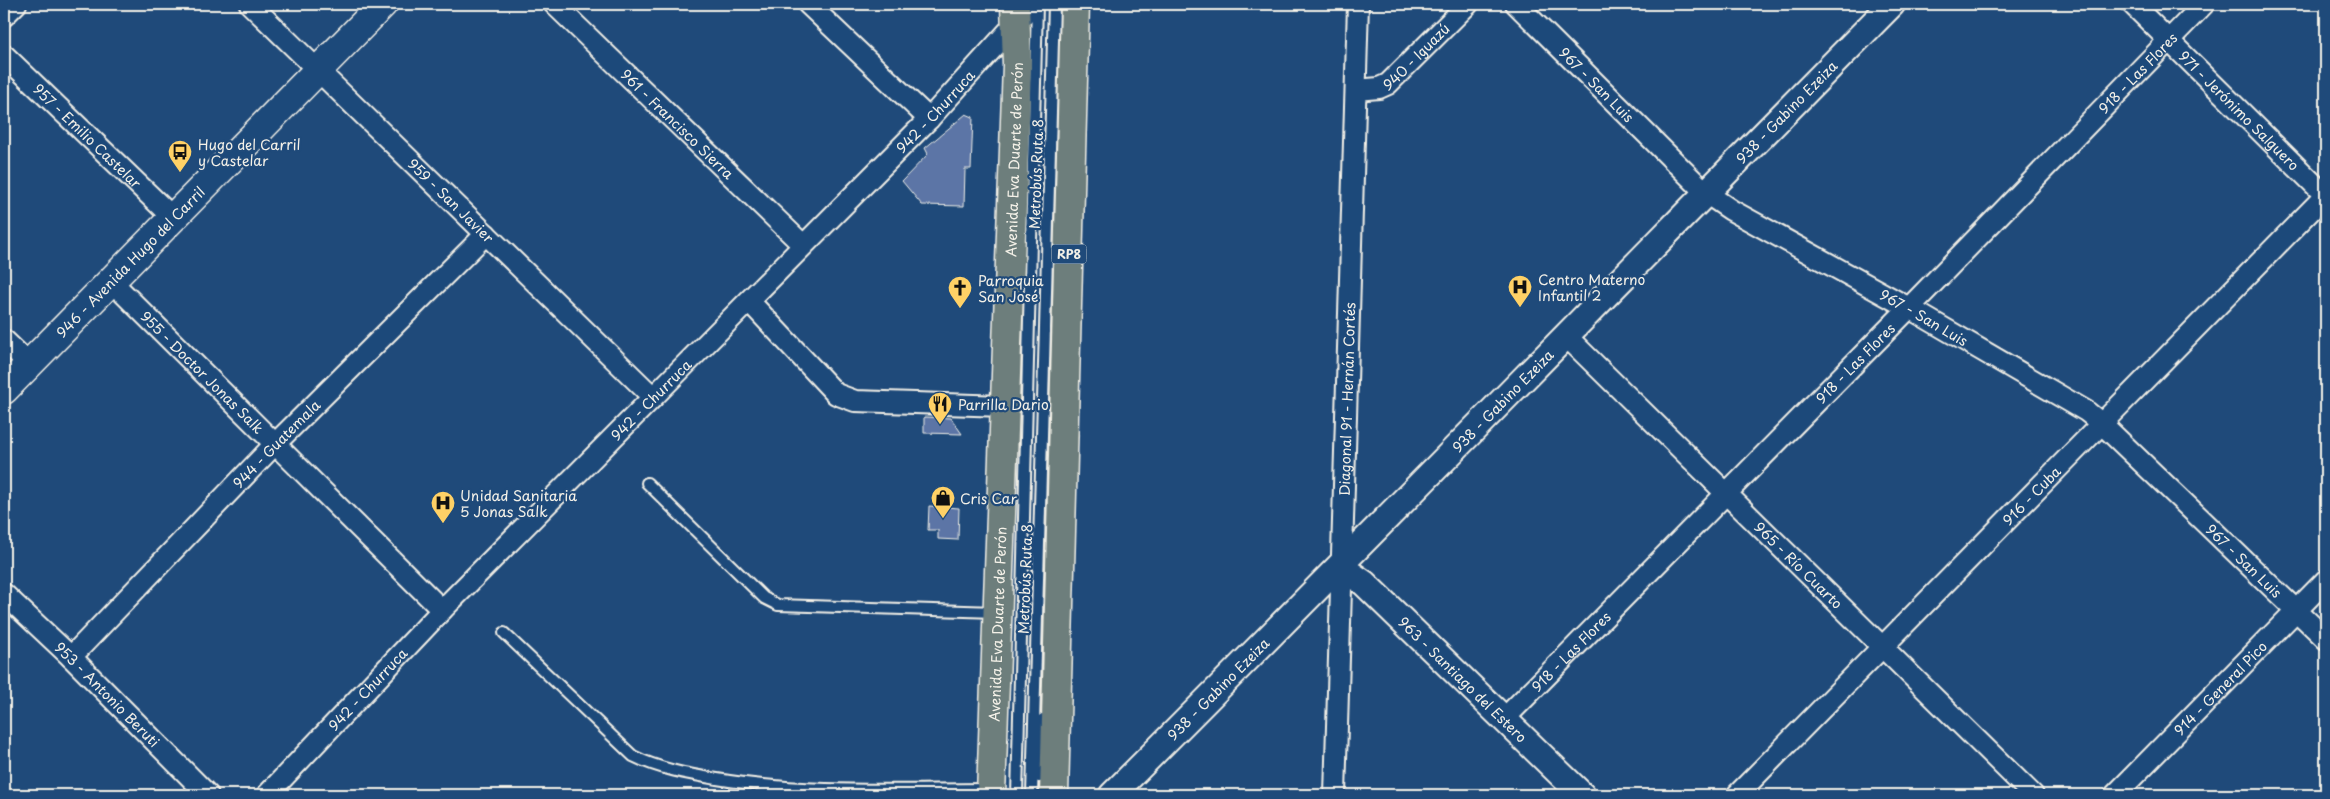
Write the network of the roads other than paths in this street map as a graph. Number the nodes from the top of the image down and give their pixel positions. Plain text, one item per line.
1 (16, 4) edge
2 (250, 4) edge
3 (383, 4) edge
4 (554, 4) edge
5 (808, 4) edge
6 (1033, 4) edge
7 (1038, 4) edge
8 (1054, 4) edge
9 (1075, 4) edge
10 (1358, 4) edge
11 (1468, 4) edge
12 (1516, 4) edge
13 (1892, 4) edge
14 (2132, 4) edge
15 (2204, 4) edge
16 (1015, 14) edge
17 (4, 16) edge
18 (2170, 39) junction
19 (4, 55) edge
20 (317, 69) junction
21 (1356, 90) junction
22 (928, 119) junction
23 (1706, 193) junction
24 (2326, 196) edge
25 (172, 217) junction
26 (486, 234) junction
27 (803, 245) junction
28 (112, 281) junction
29 (750, 302) junction
30 (1909, 308) junction
31 (1565, 335) junction
32 (4, 340) edge
33 (29, 364) junction
34 (4, 390) edge
35 (652, 397) junction
36 (1004, 406) junction
37 (2101, 423) junction
38 (274, 445) junction
39 (647, 483) dead end
40 (1726, 492) junction
41 (1062, 504) junction
42 (1341, 567) junction
43 (2326, 580) edge
44 (4, 594) edge
45 (442, 610) junction
46 (2297, 610) junction
47 (997, 612) junction
48 (504, 633) dead end
49 (2326, 639) edge
50 (1883, 646) junction
51 (70, 657) junction
52 (1504, 719) junction
53 (1000, 793) edge
54 (208, 795) edge
55 (267, 795) edge
56 (1032, 795) edge
57 (1036, 795) edge
58 (1054, 795) edge
59 (1112, 795) edge
60 (1335, 795) edge
61 (1582, 795) edge
62 (1737, 795) edge
63 (2033, 795) edge
64 (2115, 795) edge

1 - 17 street
2 - 20 street, 959 - San Javier
3 - 20 main road, 946 - Avenida Hugo del Carril
4 - 27 street, 961 - Francisco Sierra
5 - 22 street
6 - 16 street, 942 - Churruca
7 - 53 lane, Metrobús Ruta 8
8 - 56 lane, Metrobús Ruta 8
9 - 41 main road, RP8
10 - 21 street, Diagonal 91 - Hernán Cortés
11 - 21 street, 940 - Iguazú
12 - 23 street, 967 - San Luis
13 - 23 street, 938 - Gabino Ezeiza
14 - 18 street, 971 - Jerónimo Salguero
15 - 18 street, 918 - Las Flores
16 - 22 street, 942 - Churruca
16 - 36 main road, Avenida Eva Duarte de Perón
18 - 24 street, 971 - Jerónimo Salguero
18 - 30 street, 918 - Las Flores
19 - 25 street, 957 - Emilio Castelar
20 - 25 main road, 946 - Avenida Hugo del Carril
20 - 26 street, 959 - San Javier
21 - 42 street, Diagonal 91 - Hernán Cortés
22 - 27 street, 942 - Churruca
23 - 30 street, 967 - San Luis
23 - 31 street, 938 - Gabino Ezeiza
24 - 37 street, 916 - Cuba
25 - 28 main road, 946 - Avenida Hugo del Carril
26 - 35 street, 959 - San Javier
26 - 38 street, 944 - Guatemala
27 - 29 street, 942 - Churruca
28 - 33 main road, 946 - Avenida Hugo del Carril
28 - 38 street, 955 - Doctor Jonas Salk
29 - 35 street, 942 - Churruca
29 - 36 street
30 - 37 street, 967 - San Luis
30 - 40 street, 918 - Las Flores
31 - 40 street, 965 - Río Cuarto
31 - 42 street, 938 - Gabino Ezeiza
32 - 33 street
33 - 34 main road, 946 - Avenida Hugo del Carril
35 - 45 street, 942 - Churruca
36 - 47 main road, Avenida Eva Duarte de Perón
37 - 46 street, 967 - San Luis
37 - 50 street, 916 - Cuba
38 - 45 street, 955 - Doctor Jonas Salk
38 - 51 street, 944 - Guatemala
39 - 47 lane
40 - 50 street, 965 - Río Cuarto
40 - 52 street, 918 - Las Flores
41 - 57 lane
41 - 58 main road, RP8
42 - 52 street, 963 - Santiago del Estero
42 - 59 street, 938 - Gabino Ezeiza
42 - 60 street, Diagonal 91 - Hernán Cortés
43 - 46 street, 914 - General Pico
44 - 51 street, 953 - Antonio Beruti
45 - 55 street, 942 - Churruca
46 - 49 street, 967 - San Luis
46 - 64 street, 914 - General Pico
47 - 53 main road, Avenida Eva Duarte de Perón
48 - 53 lane
50 - 62 street, 916 - Cuba
50 - 63 street, 965 - Río Cuarto
51 - 54 street, 953 - Antonio Beruti
52 - 61 street, 963 - Santiago del Estero

